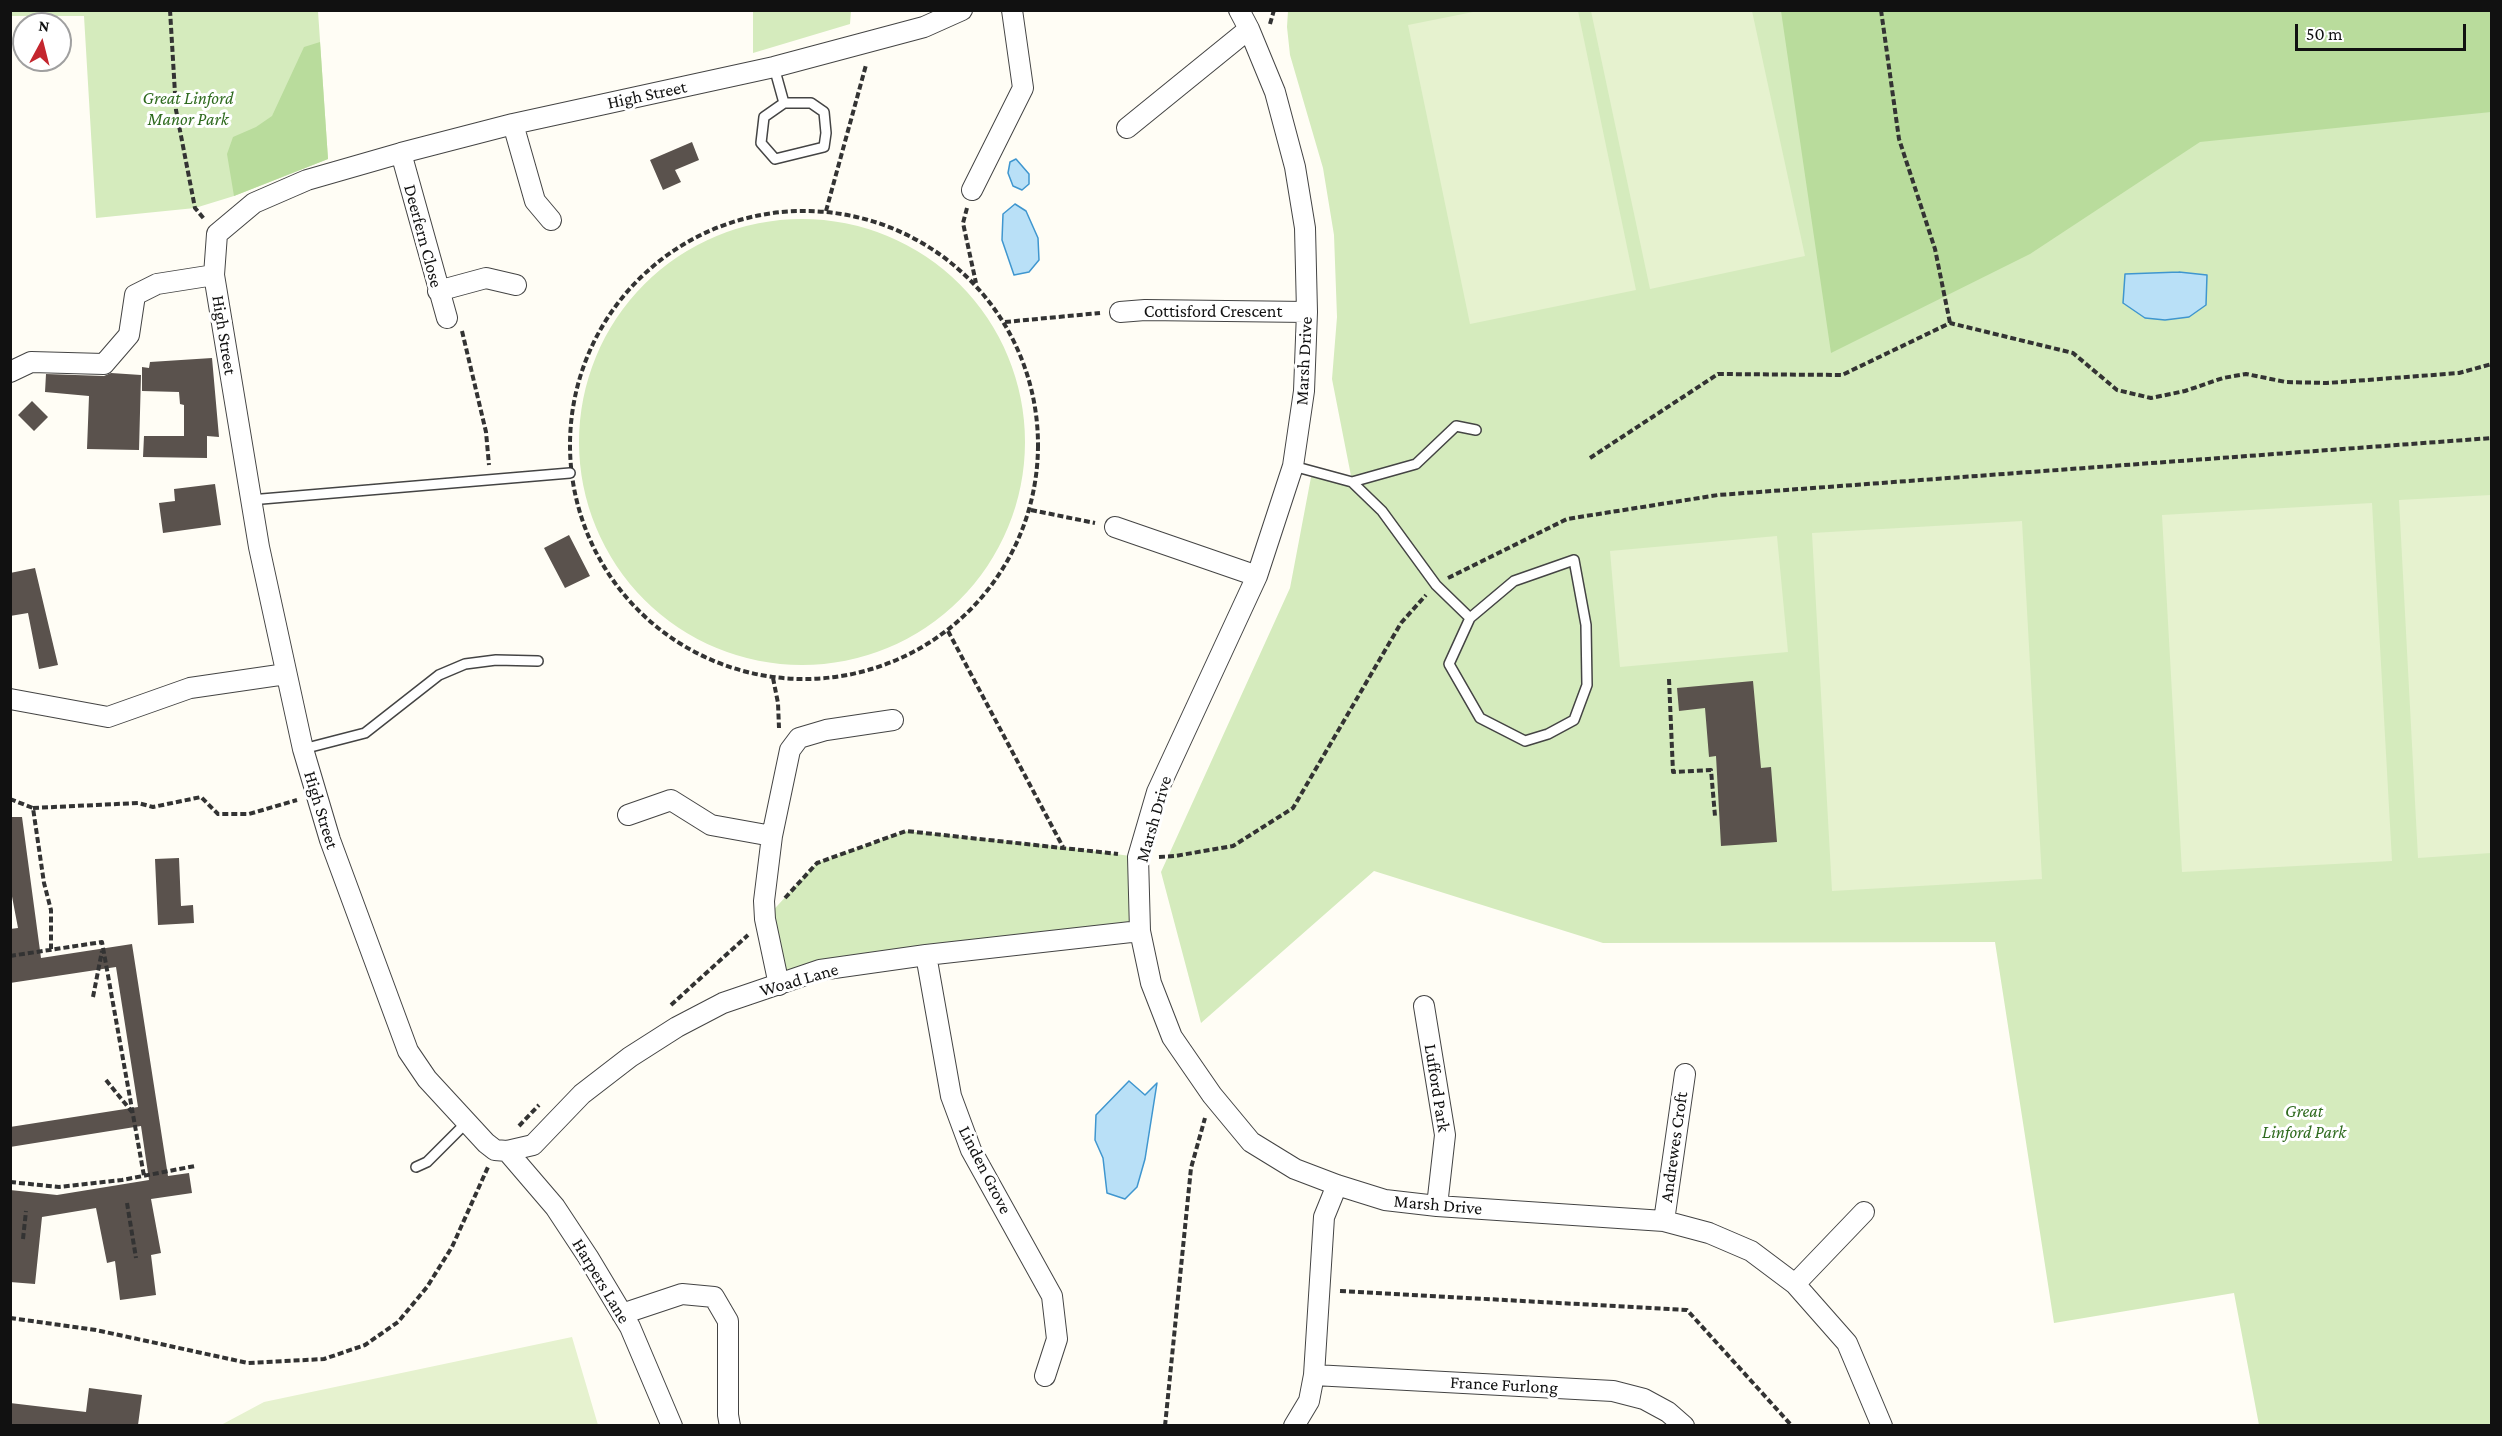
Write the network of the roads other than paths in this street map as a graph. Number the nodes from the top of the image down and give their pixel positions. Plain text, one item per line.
1 (962, 10) edge
2 (1012, 10) edge
3 (1239, 10) edge
4 (1250, 29) junction
5 (774, 68) junction
6 (784, 103) junction
7 (513, 124) junction
8 (1127, 128) dead end
9 (401, 153) junction
10 (972, 190) road end
11 (551, 220) dead end
12 (214, 275) junction
13 (516, 285) dead end
14 (438, 291) junction
15 (1120, 312) road end
16 (1307, 312) junction
17 (447, 318) road end
18 (10, 372) edge
19 (1476, 430) dead end
20 (1293, 466) junction
21 (570, 473) road end
22 (1352, 482) junction
23 (250, 500) junction
24 (1115, 527) road end
25 (1257, 576) junction
26 (1470, 618) junction
27 (538, 662) dead end
28 (286, 674) junction
29 (10, 699) edge
30 (893, 720) dead end
31 (303, 749) junction
32 (628, 815) dead end
33 (772, 836) junction
34 (1140, 931) junction
35 (926, 955) junction
36 (779, 985) junction
37 (1424, 1006) dead end
38 (1684, 1074) dead end
39 (467, 1122) junction
40 (501, 1150) junction
41 (416, 1167) dead end
42 (1337, 1185) junction
43 (1437, 1206) junction
44 (1864, 1212) dead end
45 (1664, 1221) junction
46 (1795, 1284) junction
47 (622, 1314) junction
48 (1314, 1375) junction
49 (1045, 1376) dead end
50 (672, 1425) edge
51 (730, 1425) edge
52 (1294, 1425) edge
53 (1684, 1425) edge
54 (1882, 1425) edge

1 - 5 street, High Street
2 - 10 street
3 - 4 street, Marsh Drive
4 - 8 street
4 - 16 street, Marsh Drive
5 - 6 lane
5 - 7 street, High Street
6 - 6 lane
7 - 9 street, High Street
7 - 11 street
9 - 12 street, High Street
9 - 14 street, Deerfern Close
12 - 18 street
12 - 23 street, High Street
13 - 14 street
14 - 17 street, Deerfern Close
15 - 16 street, Cottisford Crescent
16 - 20 street, Marsh Drive
19 - 22 lane
20 - 22 lane
20 - 25 street, Marsh Drive
21 - 23 lane
22 - 26 lane
23 - 28 street, High Street
24 - 25 street
25 - 34 street, Marsh Drive
26 - 26 lane
27 - 31 lane
28 - 29 street
28 - 31 street, High Street
30 - 33 street
31 - 39 street, High Street
32 - 33 street
33 - 36 street
34 - 35 street, Woad Lane
34 - 42 street, Marsh Drive
35 - 36 street, Woad Lane
35 - 49 street, Linden Grove
36 - 40 street, Woad Lane
37 - 43 street, Lufford Park
38 - 45 street, Andrewes Croft
39 - 40 street, High Street
39 - 41 lane
40 - 47 street, Harpers Lane
42 - 43 street, Marsh Drive
42 - 48 street
43 - 45 street, Marsh Drive
44 - 46 street
45 - 46 street, Marsh Drive
46 - 54 street, Marsh Drive
47 - 50 street, Harpers Lane
47 - 51 street
48 - 52 street
48 - 53 street, France Furlong

